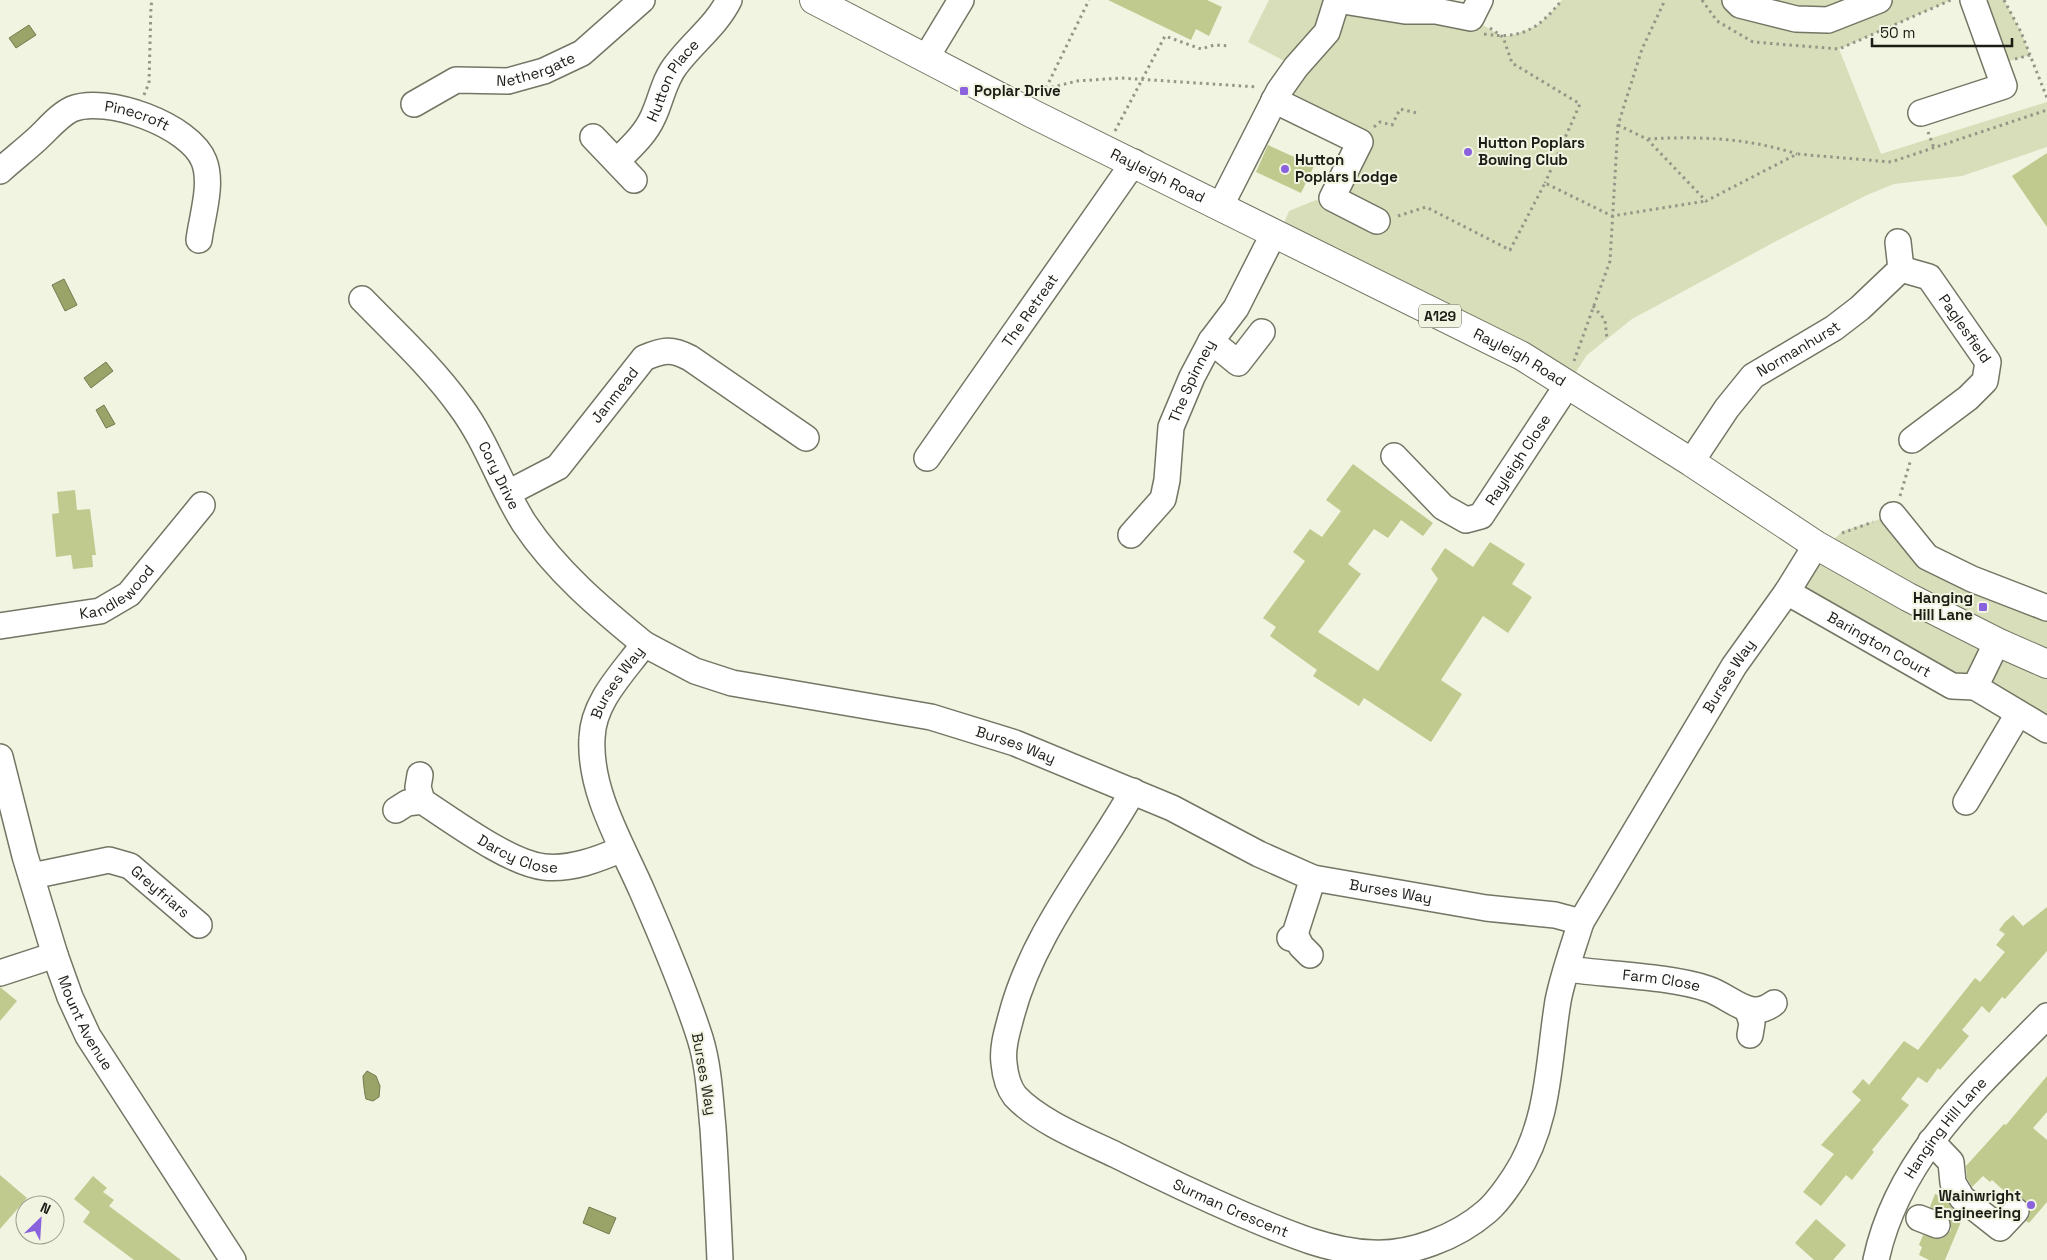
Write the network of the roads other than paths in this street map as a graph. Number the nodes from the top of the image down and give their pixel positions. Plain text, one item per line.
1 (642, 0) edge
2 (729, 0) edge
3 (814, 0) edge
4 (961, 0) edge
5 (1337, 0) edge
6 (1735, 0) edge
7 (1879, 0) edge
8 (1973, 0) edge
9 (1476, 9) edge
10 (926, 58) junction
11 (1276, 95) junction
12 (414, 104) dead end
13 (1921, 113) dead end
14 (593, 137) dead end
15 (617, 162) junction
16 (1134, 162) junction
17 (0, 171) edge
18 (634, 180) dead end
19 (1221, 205) junction
20 (1377, 221) road end
21 (1274, 233) junction
22 (199, 240) dead end
23 (1898, 242) dead end
24 (1901, 269) junction
25 (362, 300) dead end
26 (1262, 332) dead end
27 (1211, 341) junction
28 (1568, 384) junction
29 (806, 438) dead end
30 (1912, 440) dead end
31 (1394, 456) dead end
32 (926, 458) dead end
33 (1691, 462) junction
34 (508, 493) junction
35 (202, 505) dead end
36 (1893, 515) dead end
37 (1132, 535) dead end
38 (1816, 545) junction
39 (1787, 592) junction
40 (2047, 608) edge
41 (0, 626) edge
42 (1997, 642) junction
43 (644, 644) junction
44 (2047, 664) edge
45 (1975, 687) junction
46 (2018, 714) junction
47 (2047, 730) edge
48 (0, 757) edge
49 (420, 775) dead end
50 (1132, 791) junction
51 (422, 801) junction
52 (1966, 802) dead end
53 (396, 810) dead end
54 (622, 849) junction
55 (32, 876) junction
56 (1313, 878) junction
57 (1581, 922) junction
58 (198, 926) dead end
59 (55, 955) junction
60 (1310, 955) dead end
61 (1567, 970) junction
62 (0, 973) edge
63 (1774, 1003) dead end
64 (1748, 1011) junction
65 (2047, 1016) edge
66 (1750, 1035) dead end
67 (1931, 1140) junction
68 (1935, 1176) dead end
69 (1962, 1198) junction
70 (2016, 1211) dead end
71 (233, 1260) edge
72 (720, 1260) edge
73 (1876, 1260) edge

1 - 12 street, Nethergate
2 - 15 street, Hutton Place
3 - 10 main road, Rayleigh Road / A129
4 - 10 street
5 - 9 street
5 - 11 street
6 - 7 street
8 - 13 street
10 - 16 main road, Rayleigh Road / A129
11 - 19 street
11 - 20 street
14 - 15 street
15 - 18 street
16 - 19 main road, Rayleigh Road / A129
16 - 32 street, The Retreat
17 - 22 street, Pinecroft
19 - 21 main road, Rayleigh Road / A129
21 - 27 street, The Spinney
21 - 28 main road, Rayleigh Road / A129
23 - 24 street
24 - 30 street, Paglesfield
24 - 33 street, Normanhurst
25 - 34 street, Cory Drive
26 - 27 street
27 - 37 street, The Spinney
28 - 31 street, Rayleigh Close
28 - 33 main road, Rayleigh Road / A129
29 - 34 street, Janmead
33 - 38 main road, Rayleigh Road / A129
34 - 43 street, Cory Drive
35 - 41 street, Kandlewood
36 - 40 street
38 - 39 street, Burses Way
38 - 42 main road, Rayleigh Road / A129
39 - 45 street, Barington Court
39 - 57 street, Burses Way
42 - 44 main road, Rayleigh Road / A129
42 - 45 street
43 - 50 street, Burses Way
43 - 54 street, Burses Way
45 - 46 street, Barington Court
46 - 47 street, Barington Court
46 - 52 street
48 - 55 street, Mount Avenue
49 - 51 street
50 - 56 street, Burses Way
50 - 61 street, Surman Crescent
51 - 53 street
51 - 54 street, Darcy Close
54 - 72 street, Burses Way
55 - 58 street, Greyfriars
55 - 59 street, Mount Avenue
56 - 57 street, Burses Way
56 - 60 street
57 - 61 street, Surman Crescent
59 - 62 street
59 - 71 street, Mount Avenue
61 - 64 street, Farm Close
63 - 64 street
64 - 66 street
65 - 67 street, Hanging Hill Lane
67 - 69 street
67 - 73 street, Hanging Hill Lane
68 - 69 street
69 - 70 street

